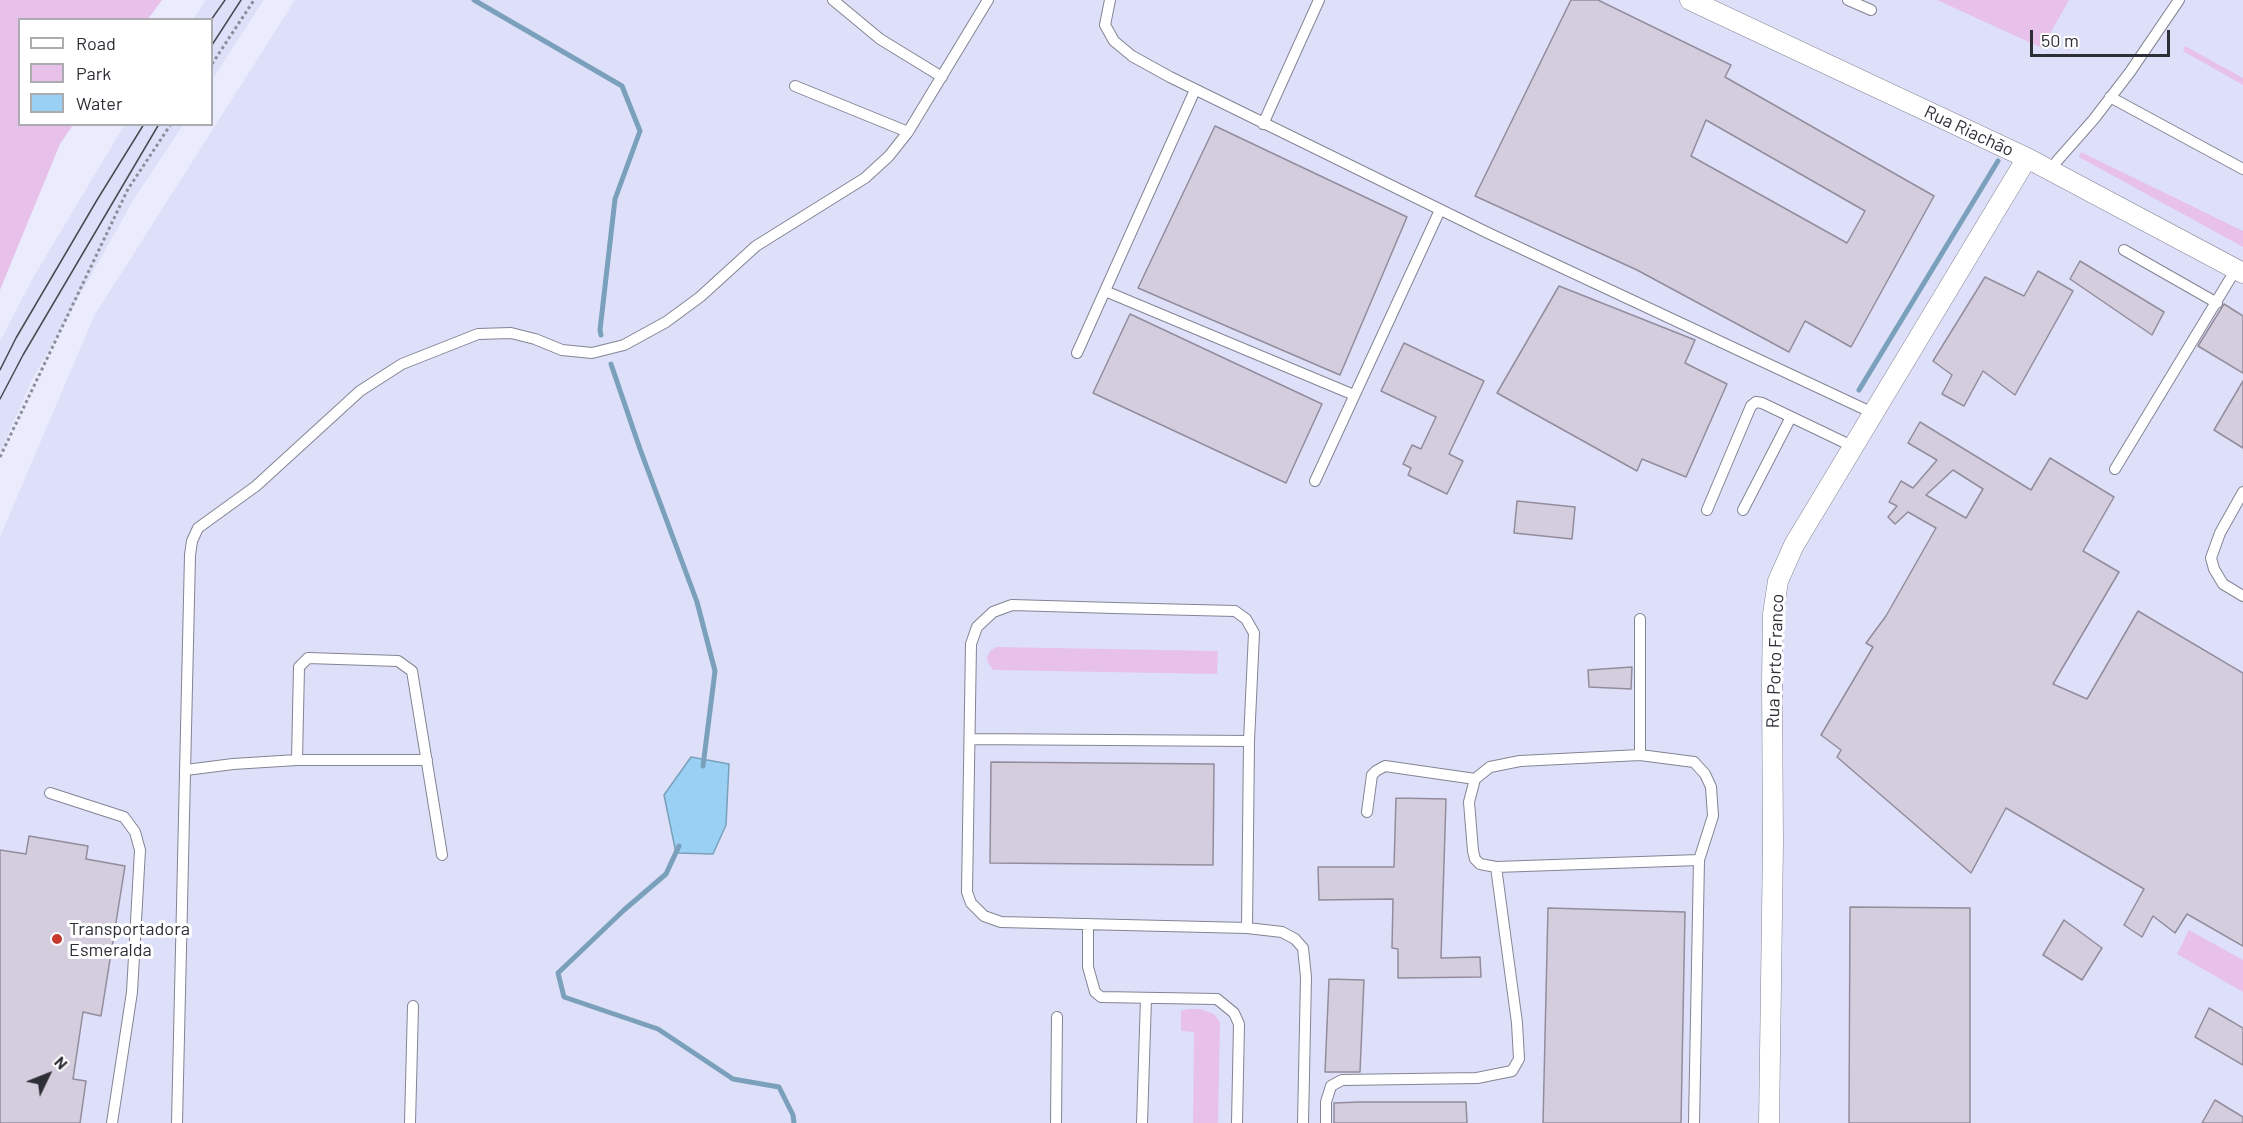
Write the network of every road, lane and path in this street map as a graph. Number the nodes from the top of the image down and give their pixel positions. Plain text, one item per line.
1 (254, 0) edge
2 (833, 0) edge
3 (988, 0) edge
4 (1110, 0) edge
5 (1319, 0) edge
6 (1690, 0) edge
7 (1848, 0) edge
8 (2179, 0) edge
9 (1872, 10) dead end
10 (213, 62) edge
11 (942, 77) junction
12 (795, 86) dead end
13 (1196, 90) junction
14 (2110, 97) junction
15 (1263, 124) junction
16 (170, 126) edge
17 (908, 132) junction
18 (2027, 158) junction
19 (2243, 169) edge
20 (2051, 171) junction
21 (1440, 210) junction
22 (2124, 250) dead end
23 (2239, 271) edge
24 (1105, 291) junction
25 (2217, 303) junction
26 (1077, 353) dead end
27 (1354, 395) junction
28 (1875, 414) junction
29 (1791, 417) junction
30 (1854, 447) junction
31 (0, 458) edge
32 (2115, 469) dead end
33 (1315, 481) dead end
34 (2243, 492) edge
35 (1707, 510) dead end
36 (1743, 510) dead end
37 (2243, 597) edge
38 (1640, 619) dead end
39 (970, 739) junction
40 (1249, 741) junction
41 (1640, 755) junction
42 (297, 760) junction
43 (427, 760) junction
44 (186, 770) junction
45 (1475, 779) junction
46 (50, 793) dead end
47 (1367, 812) dead end
48 (442, 855) dead end
49 (1700, 860) junction
50 (1496, 867) junction
51 (1088, 924) junction
52 (1247, 928) junction
53 (1146, 998) junction
54 (413, 1006) dead end
55 (1057, 1017) dead end
56 (112, 1123) edge
57 (177, 1123) edge
58 (411, 1123) edge
59 (1056, 1123) edge
60 (1142, 1123) edge
61 (1237, 1123) edge
62 (1303, 1123) edge
63 (1326, 1123) edge
64 (1694, 1123) edge
65 (1769, 1123) edge

1 - 10 path
2 - 11 lane
3 - 11 lane
4 - 13 lane
5 - 15 lane
6 - 18 street, Rua Riachão
7 - 9 lane
8 - 14 lane
11 - 17 lane
12 - 17 lane
13 - 15 lane
13 - 24 lane
14 - 19 lane
14 - 20 lane
15 - 21 lane
16 - 31 path
17 - 44 lane
18 - 20 street, Rua Riachão
18 - 28 street, Rua Porto Franco
20 - 23 street, Rua Riachão
21 - 27 lane
21 - 28 lane
22 - 25 lane
23 - 25 lane
24 - 26 lane
24 - 27 lane
25 - 32 lane
27 - 33 lane
28 - 30 street, Rua Porto Franco
29 - 30 lane
29 - 35 lane
29 - 36 lane
30 - 65 street, Rua Porto Franco
34 - 37 lane
38 - 41 lane
39 - 40 lane
39 - 40 lane
39 - 51 lane
40 - 52 lane
41 - 45 lane
41 - 49 lane
42 - 43 lane
42 - 43 lane
42 - 44 lane
43 - 48 lane
44 - 57 lane
45 - 47 lane
45 - 50 lane
46 - 56 lane
49 - 50 lane
49 - 64 lane
50 - 63 lane
51 - 52 lane
51 - 53 lane
52 - 62 lane
53 - 60 lane
53 - 61 lane
54 - 58 lane
55 - 59 lane

